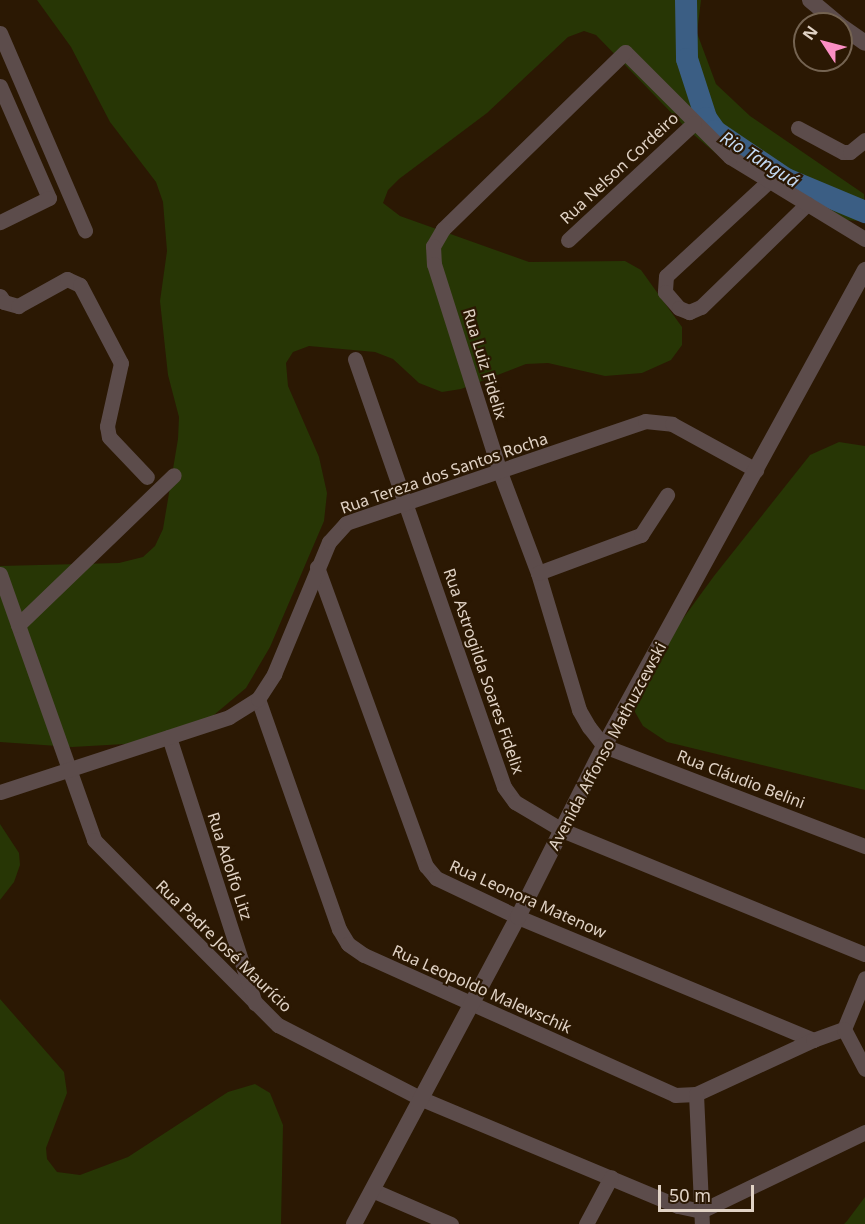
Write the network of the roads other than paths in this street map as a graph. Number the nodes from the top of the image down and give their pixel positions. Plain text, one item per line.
1 (812, 0) edge
2 (825, 12) edge
3 (0, 33) edge
4 (0, 86) edge
5 (694, 123) junction
6 (798, 128) dead end
7 (865, 140) edge
8 (769, 181) junction
9 (807, 204) junction
10 (0, 222) edge
11 (85, 230) dead end
12 (865, 239) edge
13 (568, 240) dead end
14 (865, 270) edge
15 (0, 296) edge
16 (355, 359) dead end
17 (756, 470) junction
18 (500, 472) junction
19 (174, 475) dead end
20 (147, 477) dead end
21 (667, 495) dead end
22 (408, 503) junction
23 (317, 567) junction
24 (538, 573) junction
25 (0, 574) edge
26 (18, 625) junction
27 (258, 699) junction
28 (169, 737) junction
29 (604, 746) junction
30 (67, 769) junction
31 (0, 792) edge
32 (562, 830) junction
33 (865, 846) edge
34 (518, 917) junction
35 (865, 954) edge
36 (865, 978) edge
37 (256, 1006) junction
38 (471, 1006) junction
39 (844, 1029) junction
40 (813, 1040) junction
41 (865, 1069) edge
42 (696, 1094) junction
43 (422, 1099) junction
44 (865, 1132) edge
45 (610, 1177) junction
46 (372, 1190) junction
47 (701, 1218) edge
48 (354, 1224) edge
49 (451, 1224) edge
50 (586, 1224) edge

1 - 2 street
3 - 11 street
4 - 10 street
5 - 8 street
5 - 13 street, Rua Nelson Cordeiro
5 - 18 street, Rua Luiz Fidelix
6 - 7 street
8 - 9 street
8 - 9 street
9 - 12 street
14 - 17 street, Avenida Affonso Mathuzcewski
15 - 20 street
16 - 22 street, Rua Astrogilda Soares Fidelix
17 - 18 street, Rua Tereza dos Santos Rocha
17 - 29 street, Avenida Affonso Mathuzcewski
18 - 22 street, Rua Tereza dos Santos Rocha
18 - 24 street, Rua Luiz Fidelix
19 - 26 street
21 - 24 street
22 - 23 street, Rua Tereza dos Santos Rocha
22 - 32 street, Rua Astrogilda Soares Fidelix
23 - 27 street, Rua Tereza dos Santos Rocha
23 - 34 street, Rua Leonora Matenow
24 - 29 street, Rua Luiz Fidelix
25 - 26 street, Rua Padre José Maurício
26 - 30 street, Rua Padre José Maurício
27 - 28 street, Rua Tereza dos Santos Rocha
27 - 38 street, Rua Leopoldo Malewschik
28 - 30 street, Rua Tereza dos Santos Rocha
28 - 37 street, Rua Adolfo Litz
29 - 32 street, Avenida Affonso Mathuzcewski
29 - 33 street, Rua Cláudio Belini
30 - 31 street, Rua Tereza dos Santos Rocha
30 - 37 street, Rua Padre José Maurício
32 - 34 street, Avenida Affonso Mathuzcewski
32 - 35 street, Rua Astrogilda Soares Fidelix
34 - 38 street, Avenida Affonso Mathuzcewski
34 - 40 street, Rua Leonora Matenow
36 - 39 street
37 - 43 street, Rua Padre José Maurício
38 - 42 street, Rua Leopoldo Malewschik
38 - 43 street, Avenida Affonso Mathuzcewski
39 - 40 street, Rua Leopoldo Malewschik
39 - 41 street
40 - 42 street, Rua Leopoldo Malewschik
42 - 47 street
43 - 45 street, Rua Padre José Maurício
43 - 46 street, Avenida Affonso Mathuzcewski
44 - 47 street
45 - 47 street, Rua Padre José Maurício
45 - 50 street
46 - 48 street, Avenida Affonso Mathuzcewski
46 - 49 street

